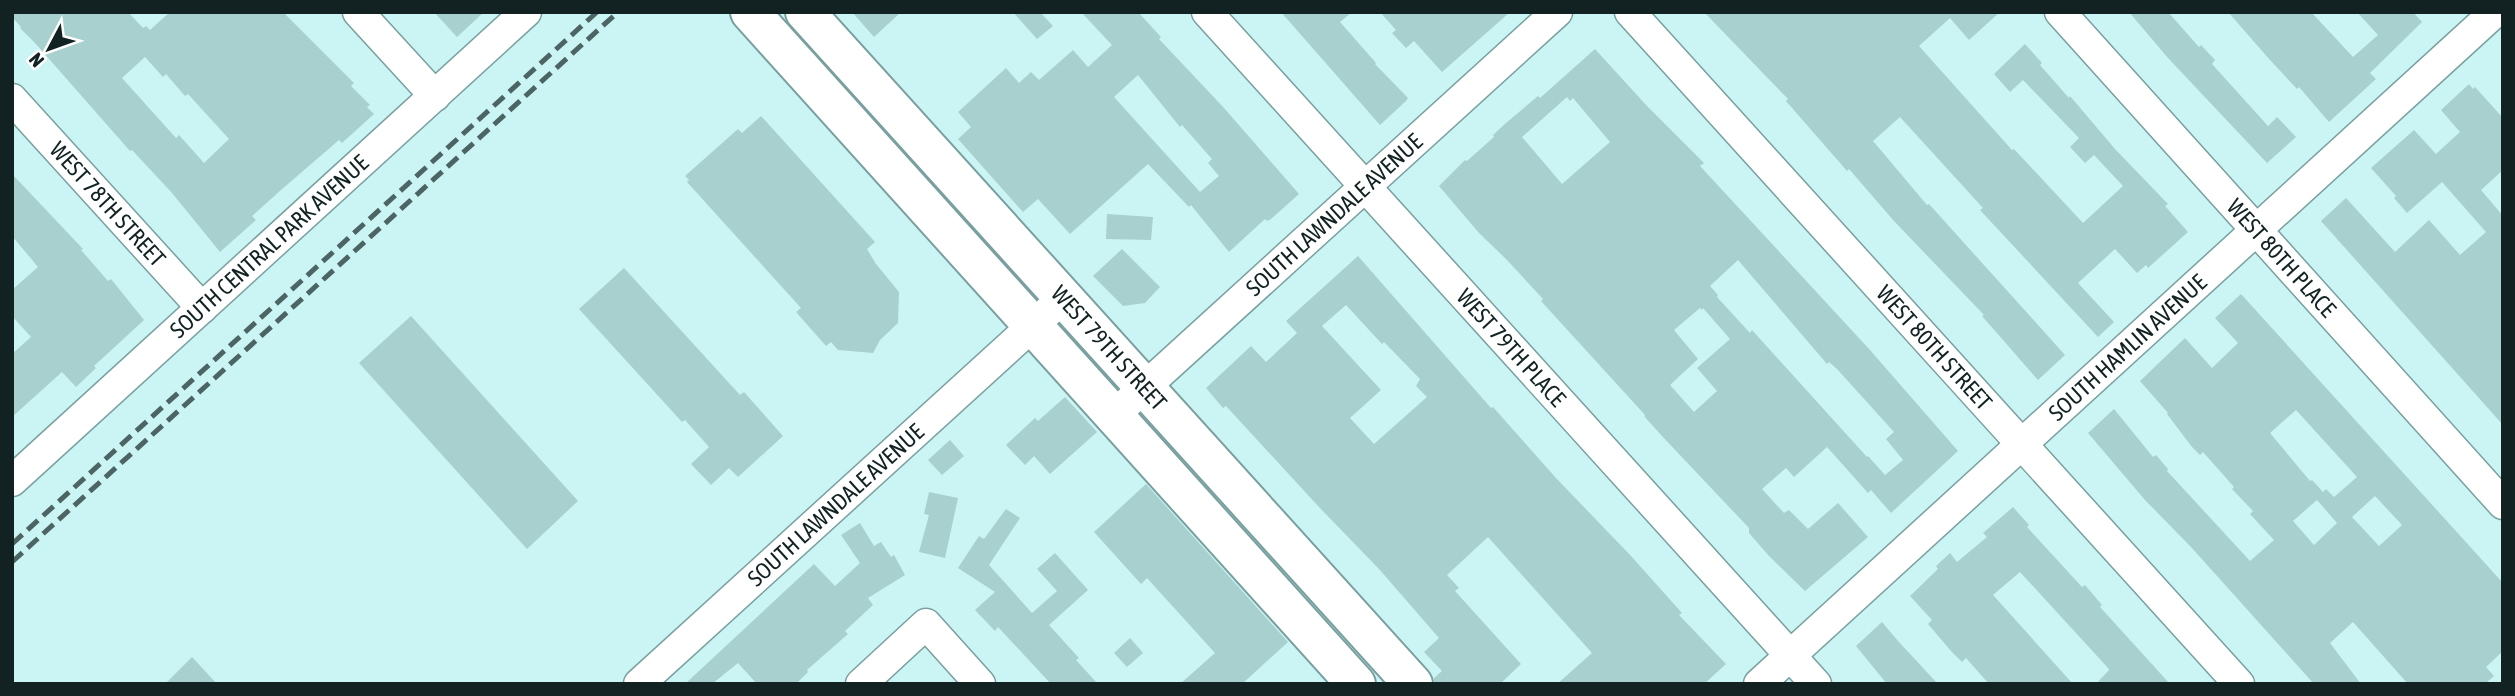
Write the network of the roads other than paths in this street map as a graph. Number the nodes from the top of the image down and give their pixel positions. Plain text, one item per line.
1 (358, 12) edge
2 (526, 12) edge
3 (750, 12) edge
4 (804, 12) edge
5 (1207, 12) edge
6 (1557, 12) edge
7 (1630, 12) edge
8 (2060, 12) edge
9 (2492, 19) edge
10 (435, 96) junction
11 (12, 99) edge
12 (1365, 187) junction
13 (2256, 230) junction
14 (1063, 298) junction
15 (202, 308) junction
16 (1032, 327) junction
17 (1144, 388) junction
18 (1113, 416) junction
19 (2023, 443) junction
20 (12, 481) edge
21 (2503, 504) edge
22 (1790, 656) junction
23 (639, 684) edge
24 (861, 684) edge
25 (980, 684) edge
26 (1356, 684) edge
27 (1413, 684) edge
28 (1759, 684) edge
29 (1815, 684) edge
30 (2239, 684) edge

1 - 10 street
2 - 10 street, SOUTH CENTRAL PARK AVENUE
3 - 16 main road, WEST 79TH STREET
4 - 14 main road, WEST 79TH STREET
5 - 12 street, WEST 79TH PLACE
6 - 12 street, SOUTH LAWNDALE AVENUE
7 - 19 street, WEST 80TH STREET
8 - 13 street, WEST 80TH PLACE
9 - 13 street, SOUTH HAMLIN AVENUE
10 - 15 street, SOUTH CENTRAL PARK AVENUE
11 - 15 street, WEST 78TH STREET
12 - 17 street, SOUTH LAWNDALE AVENUE
12 - 22 street, WEST 79TH PLACE
13 - 19 street, SOUTH HAMLIN AVENUE
13 - 21 street, WEST 80TH PLACE
14 - 16 street, SOUTH LAWNDALE AVENUE
14 - 17 main road, WEST 79TH STREET
15 - 20 street, SOUTH CENTRAL PARK AVENUE
16 - 18 main road, WEST 79TH STREET
16 - 23 street, SOUTH LAWNDALE AVENUE
17 - 18 street, SOUTH LAWNDALE AVENUE
17 - 27 main road, WEST 79TH STREET
18 - 26 main road, WEST 79TH STREET
19 - 22 street, SOUTH HAMLIN AVENUE
19 - 30 street, WEST 80TH STREET
22 - 28 street, SOUTH HAMLIN AVENUE
22 - 29 street, WEST 79TH PLACE
24 - 25 street

